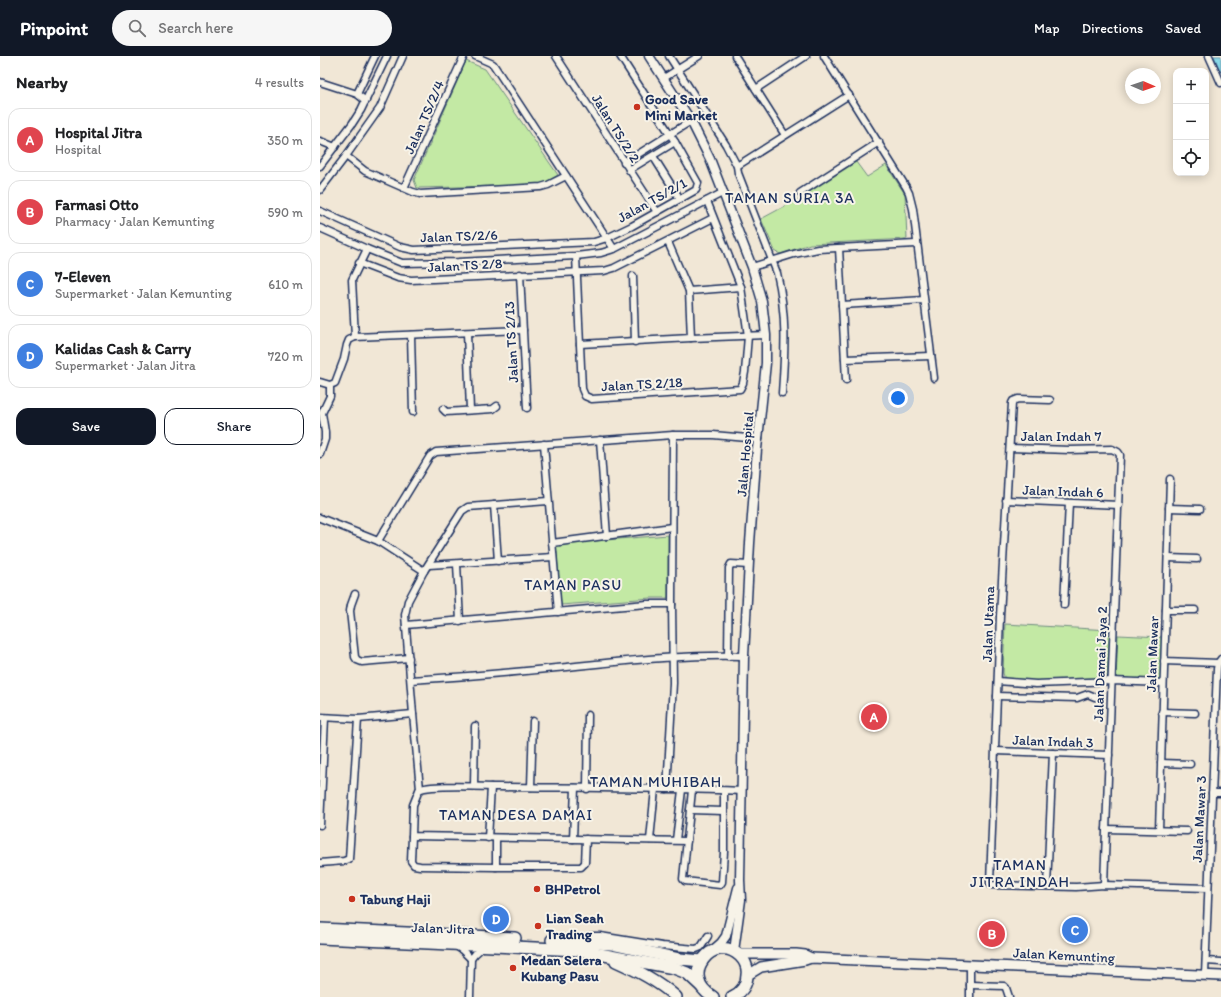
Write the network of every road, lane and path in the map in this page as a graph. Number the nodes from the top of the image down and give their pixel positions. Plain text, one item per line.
1 (375, 56) edge
2 (388, 56) edge
3 (403, 56) edge
4 (464, 56) edge
5 (475, 56) edge
6 (556, 56) edge
7 (620, 56) edge
8 (650, 56) edge
9 (669, 56) edge
10 (699, 56) edge
11 (735, 56) edge
12 (806, 56) edge
13 (824, 56) edge
14 (1209, 56) edge
15 (677, 70) junction
16 (664, 78) junction
17 (320, 82) edge
18 (1221, 84) edge
19 (756, 89) junction
20 (357, 94) junction
21 (849, 95) junction
22 (366, 101) junction
23 (691, 121) junction
24 (670, 134) junction
25 (785, 135) junction
26 (320, 142) edge
27 (675, 142) junction
28 (879, 142) junction
29 (336, 147) junction
30 (320, 154) edge
31 (346, 156) junction
32 (653, 156) junction
33 (327, 157) junction
34 (624, 163) junction
35 (320, 166) edge
36 (737, 166) junction
37 (629, 170) junction
38 (566, 176) junction
39 (404, 188) junction
40 (320, 190) edge
41 (724, 192) junction
42 (800, 193) dead end
43 (680, 199) junction
44 (707, 201) junction
45 (320, 211) edge
46 (657, 212) junction
47 (713, 218) junction
48 (320, 228) edge
49 (607, 238) junction
50 (668, 242) junction
51 (916, 244) junction
52 (839, 248) junction
53 (367, 249) junction
54 (614, 249) junction
55 (576, 256) junction
56 (772, 261) junction
57 (359, 263) junction
58 (752, 268) junction
59 (576, 272) junction
60 (520, 274) junction
61 (633, 276) dead end
62 (741, 287) junction
63 (689, 291) junction
64 (924, 300) junction
65 (842, 305) junction
66 (523, 330) junction
67 (467, 333) junction
68 (411, 335) junction
69 (766, 335) junction
70 (748, 336) junction
71 (355, 337) junction
72 (691, 338) junction
73 (635, 342) junction
74 (580, 344) junction
75 (931, 356) junction
76 (845, 359) junction
77 (934, 378) dead end
78 (846, 380) dead end
79 (320, 382) edge
80 (330, 385) junction
81 (782, 393) dead end
82 (1050, 400) dead end
83 (497, 406) dead end
84 (527, 408) dead end
85 (443, 409) dead end
86 (470, 410) junction
87 (413, 412) dead end
88 (673, 435) junction
89 (758, 439) junction
90 (600, 440) junction
91 (544, 444) junction
92 (1010, 448) junction
93 (1112, 449) joint
94 (320, 454) edge
95 (1170, 479) dead end
96 (1006, 500) junction
97 (548, 501) junction
98 (1069, 503) junction
99 (494, 505) junction
100 (1119, 505) junction
101 (1169, 508) junction
102 (1200, 508) dead end
103 (320, 518) edge
104 (672, 527) junction
105 (607, 536) junction
106 (378, 542) junction
107 (552, 543) junction
108 (553, 557) junction
109 (1168, 558) junction
110 (1197, 559) dead end
111 (498, 561) junction
112 (457, 564) junction
113 (428, 565) junction
114 (749, 565) junction
115 (424, 571) junction
116 (355, 594) dead end
117 (672, 604) junction
118 (1064, 605) dead end
119 (1166, 610) junction
120 (1195, 610) dead end
121 (558, 612) junction
122 (460, 621) junction
123 (406, 625) junction
124 (728, 656) junction
125 (744, 656) junction
126 (673, 657) junction
127 (409, 658) junction
128 (1164, 661) junction
129 (1219, 661) edge
130 (411, 680) junction
131 (998, 681) junction
132 (1112, 681) junction
133 (1164, 683) junction
134 (1036, 684) junction
135 (997, 696) junction
136 (1035, 697) junction
137 (1095, 697) dead end
138 (1162, 712) junction
139 (1195, 713) dead end
140 (413, 714) junction
141 (588, 715) dead end
142 (323, 717) edge
143 (358, 719) junction
144 (533, 721) dead end
145 (475, 726) dead end
146 (996, 751) junction
147 (1053, 753) junction
148 (1109, 755) junction
149 (1161, 763) junction
150 (1190, 764) dead end
151 (474, 786) junction
152 (491, 787) junction
153 (531, 787) junction
154 (576, 788) junction
155 (587, 788) junction
156 (420, 789) junction
157 (655, 789) junction
158 (667, 789) junction
159 (682, 790) junction
160 (692, 790) junction
161 (724, 791) junction
162 (742, 791) junction
163 (1212, 793) junction
164 (1221, 793) edge
165 (690, 810) junction
166 (723, 811) junction
167 (320, 825) edge
168 (1106, 829) junction
169 (1158, 830) junction
170 (1187, 831) dead end
171 (412, 836) junction
172 (488, 838) junction
173 (496, 838) junction
174 (573, 838) junction
175 (586, 839) junction
176 (650, 840) junction
177 (676, 840) junction
178 (687, 841) junction
179 (320, 862) edge
180 (496, 867) junction
181 (740, 880) junction
182 (1104, 885) junction
183 (1047, 886) junction
184 (1208, 888) junction
185 (320, 929) edge
186 (708, 936) dead end
187 (320, 938) edge
188 (577, 942) junction
189 (452, 944) junction
190 (486, 945) junction
191 (596, 952) junction
192 (735, 952) junction
193 (705, 957) junction
194 (810, 958) junction
195 (471, 959) junction
196 (1206, 961) junction
197 (1221, 962) edge
198 (970, 965) junction
199 (748, 974) junction
200 (1205, 975) junction
201 (1221, 976) edge
202 (970, 985) junction
203 (701, 986) junction
204 (736, 995) edge
205 (470, 997) edge
206 (676, 997) edge
207 (713, 997) edge
208 (970, 997) edge
209 (1009, 997) edge

1 - 20 street
2 - 22 street
3 - 31 street
4 - 39 street, Jalan TS/2/4
5 - 38 street
6 - 34 street, Jalan TS/2/2
7 - 24 street
8 - 16 street, Jalan Hospital
9 - 15 street
10 - 15 street
11 - 19 street
12 - 19 street
13 - 21 street
14 - 18 street
15 - 16 street
15 - 36 street
16 - 23 street, Jalan Hospital
17 - 20 street
19 - 25 street
20 - 22 street
21 - 25 street
21 - 28 street
22 - 29 street
23 - 24 street
23 - 41 street, Jalan Hospital
24 - 27 street, Jalan TS/2/1
24 - 34 street
25 - 36 street
26 - 29 street
27 - 32 street
27 - 43 street, Jalan TS/2/1
28 - 42 street
28 - 51 street
29 - 33 street
30 - 33 street
31 - 39 street
31 - 40 street
32 - 37 street
32 - 43 street
33 - 35 street
34 - 37 street, Jalan TS/2/2
36 - 56 street
37 - 46 street, Jalan TS/2/2
38 - 39 street
38 - 49 street
41 - 44 street
41 - 58 street, Jalan Hospital
43 - 46 street, Jalan TS/2/1
44 - 47 street
44 - 54 street
45 - 49 street, Jalan TS/2/6
46 - 49 street, Jalan TS/2/1
47 - 50 street, Jalan TS 2/8
47 - 62 street
48 - 53 street
49 - 54 street
50 - 59 street, Jalan TS 2/8
50 - 63 street
51 - 52 street
51 - 64 street
52 - 56 street
52 - 65 street
53 - 55 street
53 - 57 street
54 - 55 street
55 - 59 street, Jalan TS 2/18
56 - 58 street
56 - 81 street
57 - 60 street, Jalan TS 2/8
57 - 71 street
58 - 69 street, Jalan Hospital
59 - 60 street, Jalan TS 2/8
59 - 74 street, Jalan TS 2/18
60 - 66 street, Jalan TS 2/13
61 - 73 street
62 - 63 street
62 - 70 street
63 - 72 street
64 - 65 street
64 - 75 street
65 - 76 street
66 - 67 street
66 - 84 street, Jalan TS 2/13
67 - 68 street
67 - 86 street
68 - 71 street
68 - 87 street
69 - 70 street
69 - 89 street, Jalan Hospital
70 - 72 street
70 - 74 street, Jalan TS 2/18
71 - 80 street
72 - 73 street
73 - 74 street
75 - 76 street
75 - 77 street
76 - 78 street
79 - 80 street
80 - 94 street
82 - 92 street, Jalan Utama
83 - 86 street
85 - 86 street
88 - 89 street
88 - 90 street
88 - 104 street
89 - 114 street, Jalan Hospital
90 - 91 street
90 - 105 street
91 - 97 street
91 - 106 street
92 - 93 street, Jalan Indah 7
92 - 96 street, Jalan Utama
93 - 100 street, Jalan Damai Jaya 2
95 - 101 street, Jalan Mawar
96 - 98 street, Jalan Indah 6
96 - 131 street, Jalan Utama
97 - 99 street
97 - 107 street
98 - 100 street, Jalan Indah 6
98 - 118 street
99 - 111 street
99 - 113 street
100 - 132 street, Jalan Damai Jaya 2
101 - 102 street
101 - 109 street, Jalan Mawar
103 - 106 street
104 - 105 street
104 - 117 street
105 - 107 street
106 - 115 street
107 - 108 street
108 - 111 street
108 - 121 street
109 - 110 street
109 - 119 street, Jalan Mawar
111 - 112 street
112 - 113 street
112 - 122 street
113 - 115 street
114 - 124 street
114 - 125 street, Jalan Hospital
115 - 123 street
116 - 127 street
117 - 121 street
117 - 126 street
119 - 120 street
119 - 128 street, Jalan Mawar
121 - 122 street
122 - 123 street
123 - 127 street
124 - 125 street
124 - 126 street
125 - 162 street, Jalan Hospital
126 - 130 street
126 - 158 street
127 - 130 street
128 - 129 street, Jalan Mawar 3
128 - 133 street, Jalan Mawar
129 - 163 street, Jalan Mawar 3
130 - 140 street
131 - 134 street
131 - 135 street, Jalan Utama
132 - 133 street
132 - 134 street
132 - 148 street, Jalan Damai Jaya 2
133 - 138 street, Jalan Mawar
134 - 136 street
135 - 136 street
135 - 146 street, Jalan Utama
136 - 137 street
138 - 139 street
138 - 149 street, Jalan Mawar
140 - 143 street
140 - 156 street
141 - 155 street
142 - 143 street
142 - 167 street
143 - 179 street
144 - 153 street
145 - 151 street
146 - 147 street, Jalan Indah 3
146 - 183 street, Jalan Utama
147 - 148 street, Jalan Indah 3
147 - 183 street
148 - 168 street, Jalan Damai Jaya 2
149 - 150 street
149 - 169 street, Jalan Mawar
151 - 152 street
151 - 156 street
152 - 153 street
152 - 172 street
153 - 154 street
154 - 155 street
154 - 174 street
155 - 157 street
156 - 171 street
157 - 158 street
157 - 176 street
158 - 159 street
159 - 160 street
159 - 177 street
160 - 161 street
160 - 165 street
161 - 162 street
161 - 166 street
162 - 181 street, Jalan Hospital
163 - 164 street
163 - 184 street, Jalan Mawar 3
165 - 166 street
165 - 178 street
166 - 178 street
168 - 169 street
168 - 182 street, Jalan Damai Jaya 2
169 - 170 street
171 - 172 street
171 - 180 street
172 - 173 street
173 - 174 street
173 - 180 street
174 - 175 street
175 - 176 street
175 - 180 street
176 - 177 street
177 - 178 street
181 - 192 street, Jalan Hospital
181 - 193 street, Jalan Hospital
182 - 183 street
182 - 184 street
184 - 196 street, Jalan Mawar 3
185 - 188 highway, Jalan Jitra
186 - 188 street
187 - 189 highway, Jalan Jitra
188 - 193 highway, Jalan Jitra
189 - 190 highway, Jalan Jitra
189 - 195 street
190 - 191 highway, Jalan Jitra
190 - 195 street
191 - 203 highway, Jalan Jitra
191 - 206 highway
192 - 193 highway, Jalan Jitra
192 - 194 main road, Jalan Kemunting
192 - 199 highway
193 - 203 highway
194 - 198 main road, Jalan Kemunting
194 - 199 main road, Jalan Kemunting
195 - 205 street
196 - 197 street
196 - 200 street, Jalan Mawar 3
198 - 200 main road, Jalan Kemunting
198 - 202 street
199 - 204 highway
200 - 201 main road, Jalan Kemunting
202 - 208 street
202 - 209 street
203 - 207 highway, Jalan Jitra

